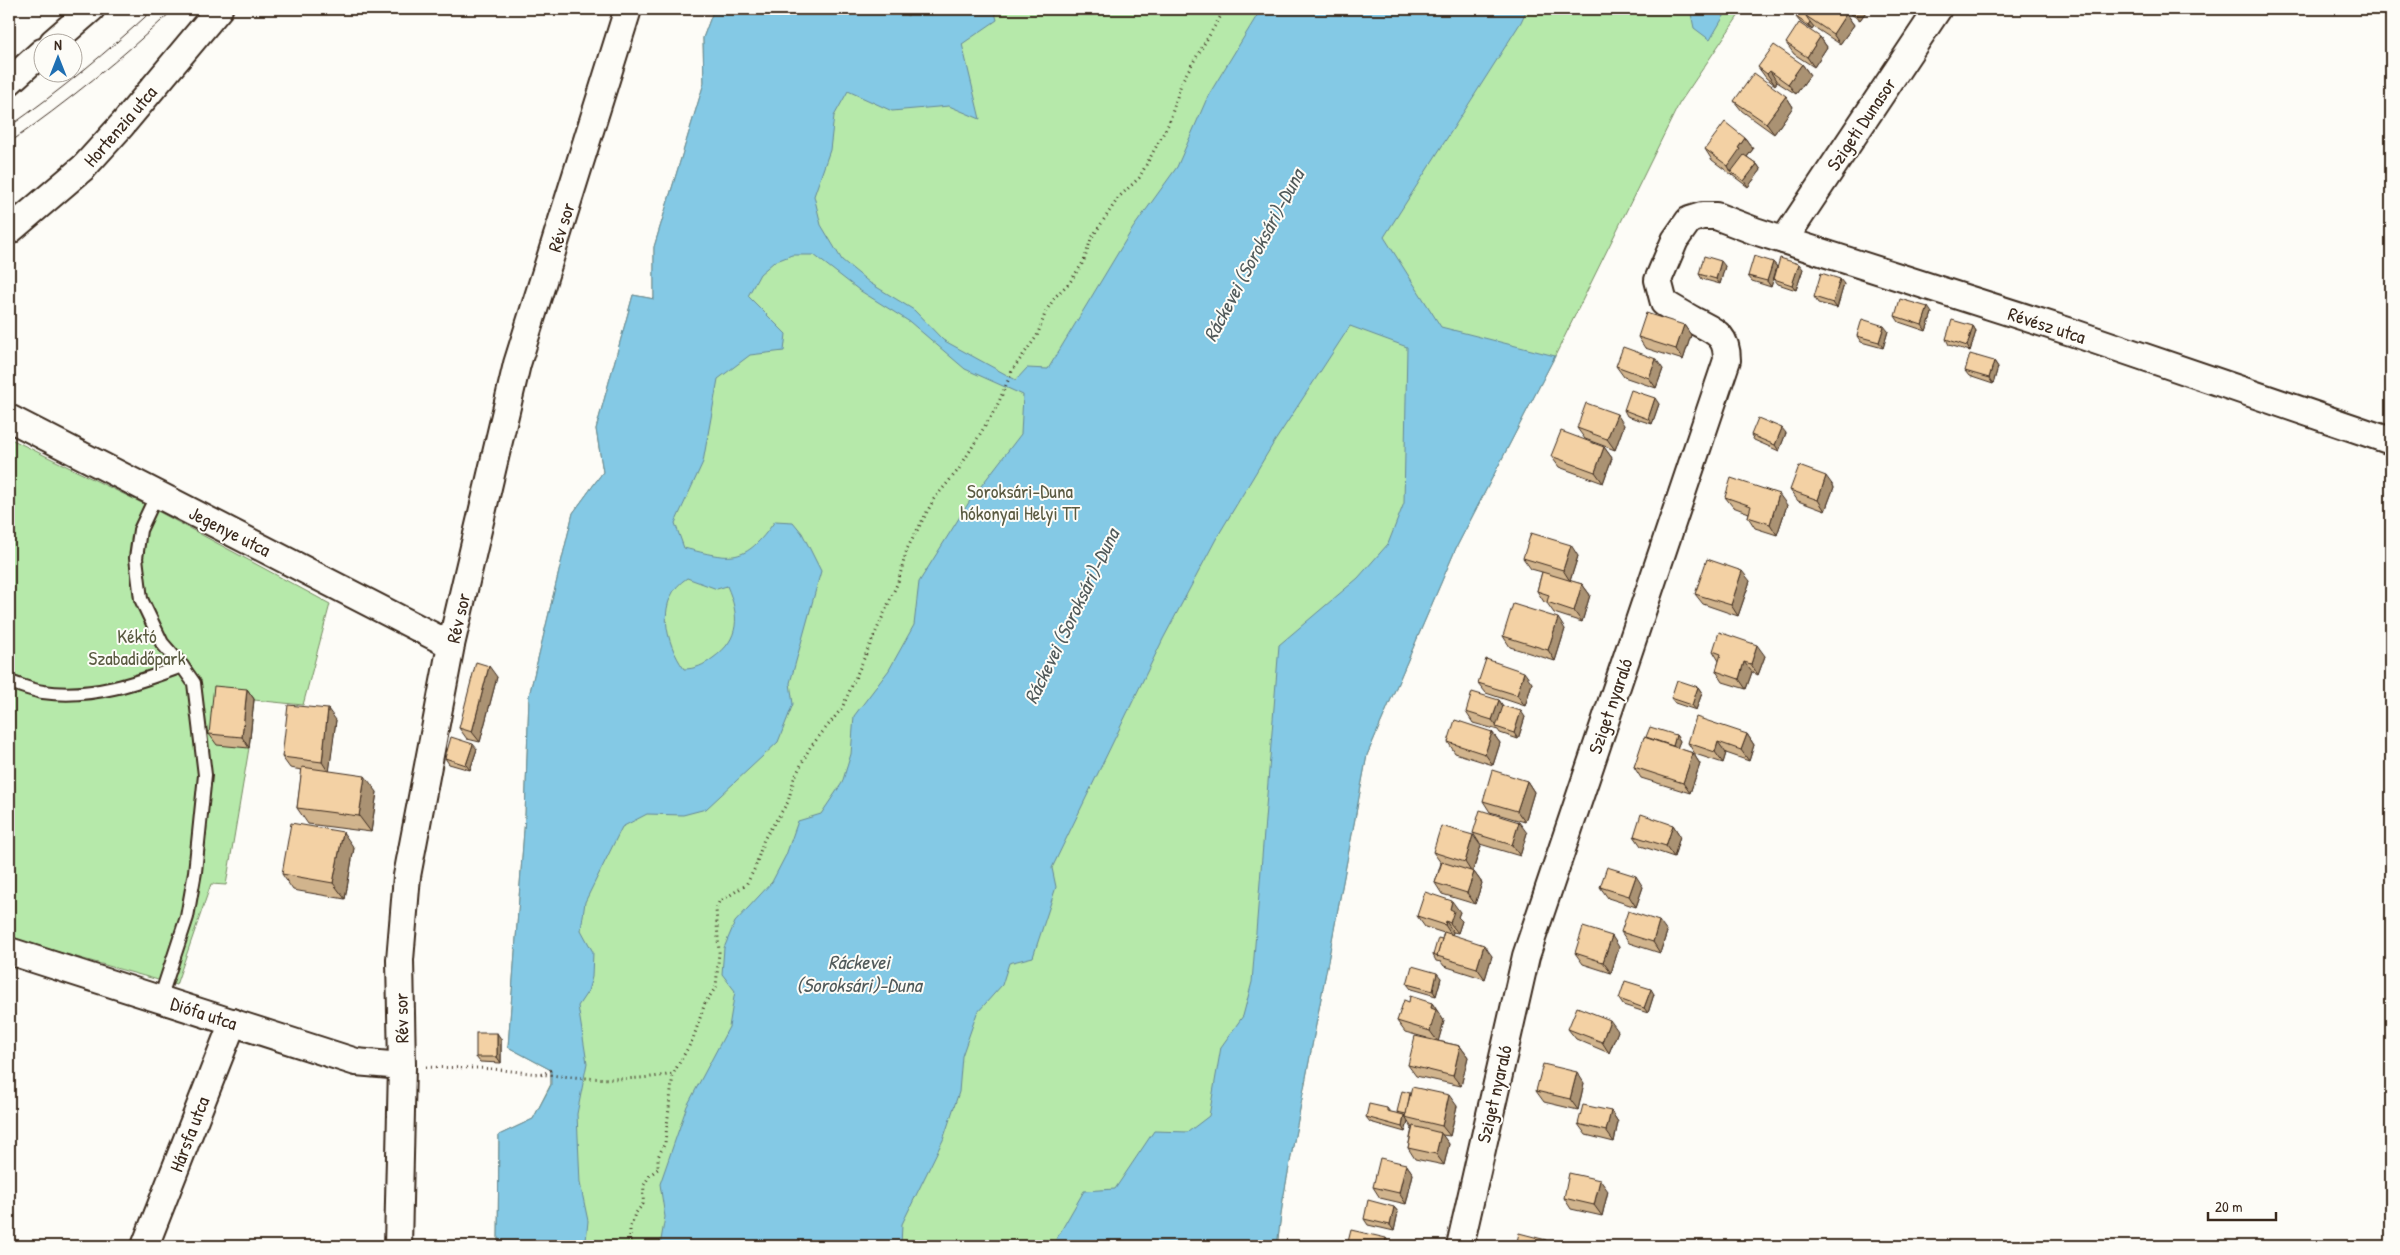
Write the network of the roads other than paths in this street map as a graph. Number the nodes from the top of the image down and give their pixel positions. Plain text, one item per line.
1 (91, 9) edge
2 (219, 9) edge
3 (628, 9) edge
4 (1938, 9) edge
5 (65, 32) edge
6 (32, 61) edge
7 (9, 82) edge
8 (1702, 216) joint
9 (9, 230) edge
10 (1784, 240) junction
11 (9, 418) edge
12 (2391, 441) edge
13 (157, 494) junction
14 (451, 645) junction
15 (182, 666) junction
16 (9, 682) edge
17 (9, 951) edge
18 (160, 999) junction
19 (233, 1022) junction
20 (402, 1066) junction
21 (145, 1246) edge
22 (398, 1246) edge
23 (1460, 1246) edge

1 - 5 street
2 - 9 street, Hortenzia utca
3 - 14 street, Rév sor
4 - 10 street, Szigeti Dunasor
6 - 7 street
8 - 10 street, Révész utca
8 - 23 street, Sziget nyaraló
10 - 12 street, Révész utca
11 - 13 street, Jegenye utca
13 - 14 street, Jegenye utca
13 - 15 lane
14 - 20 street, Rév sor
15 - 16 lane
15 - 18 lane
17 - 18 street, Diófa utca
18 - 19 street, Diófa utca
19 - 20 street, Diófa utca
19 - 21 street, Hársfa utca
20 - 22 street, Rév sor

